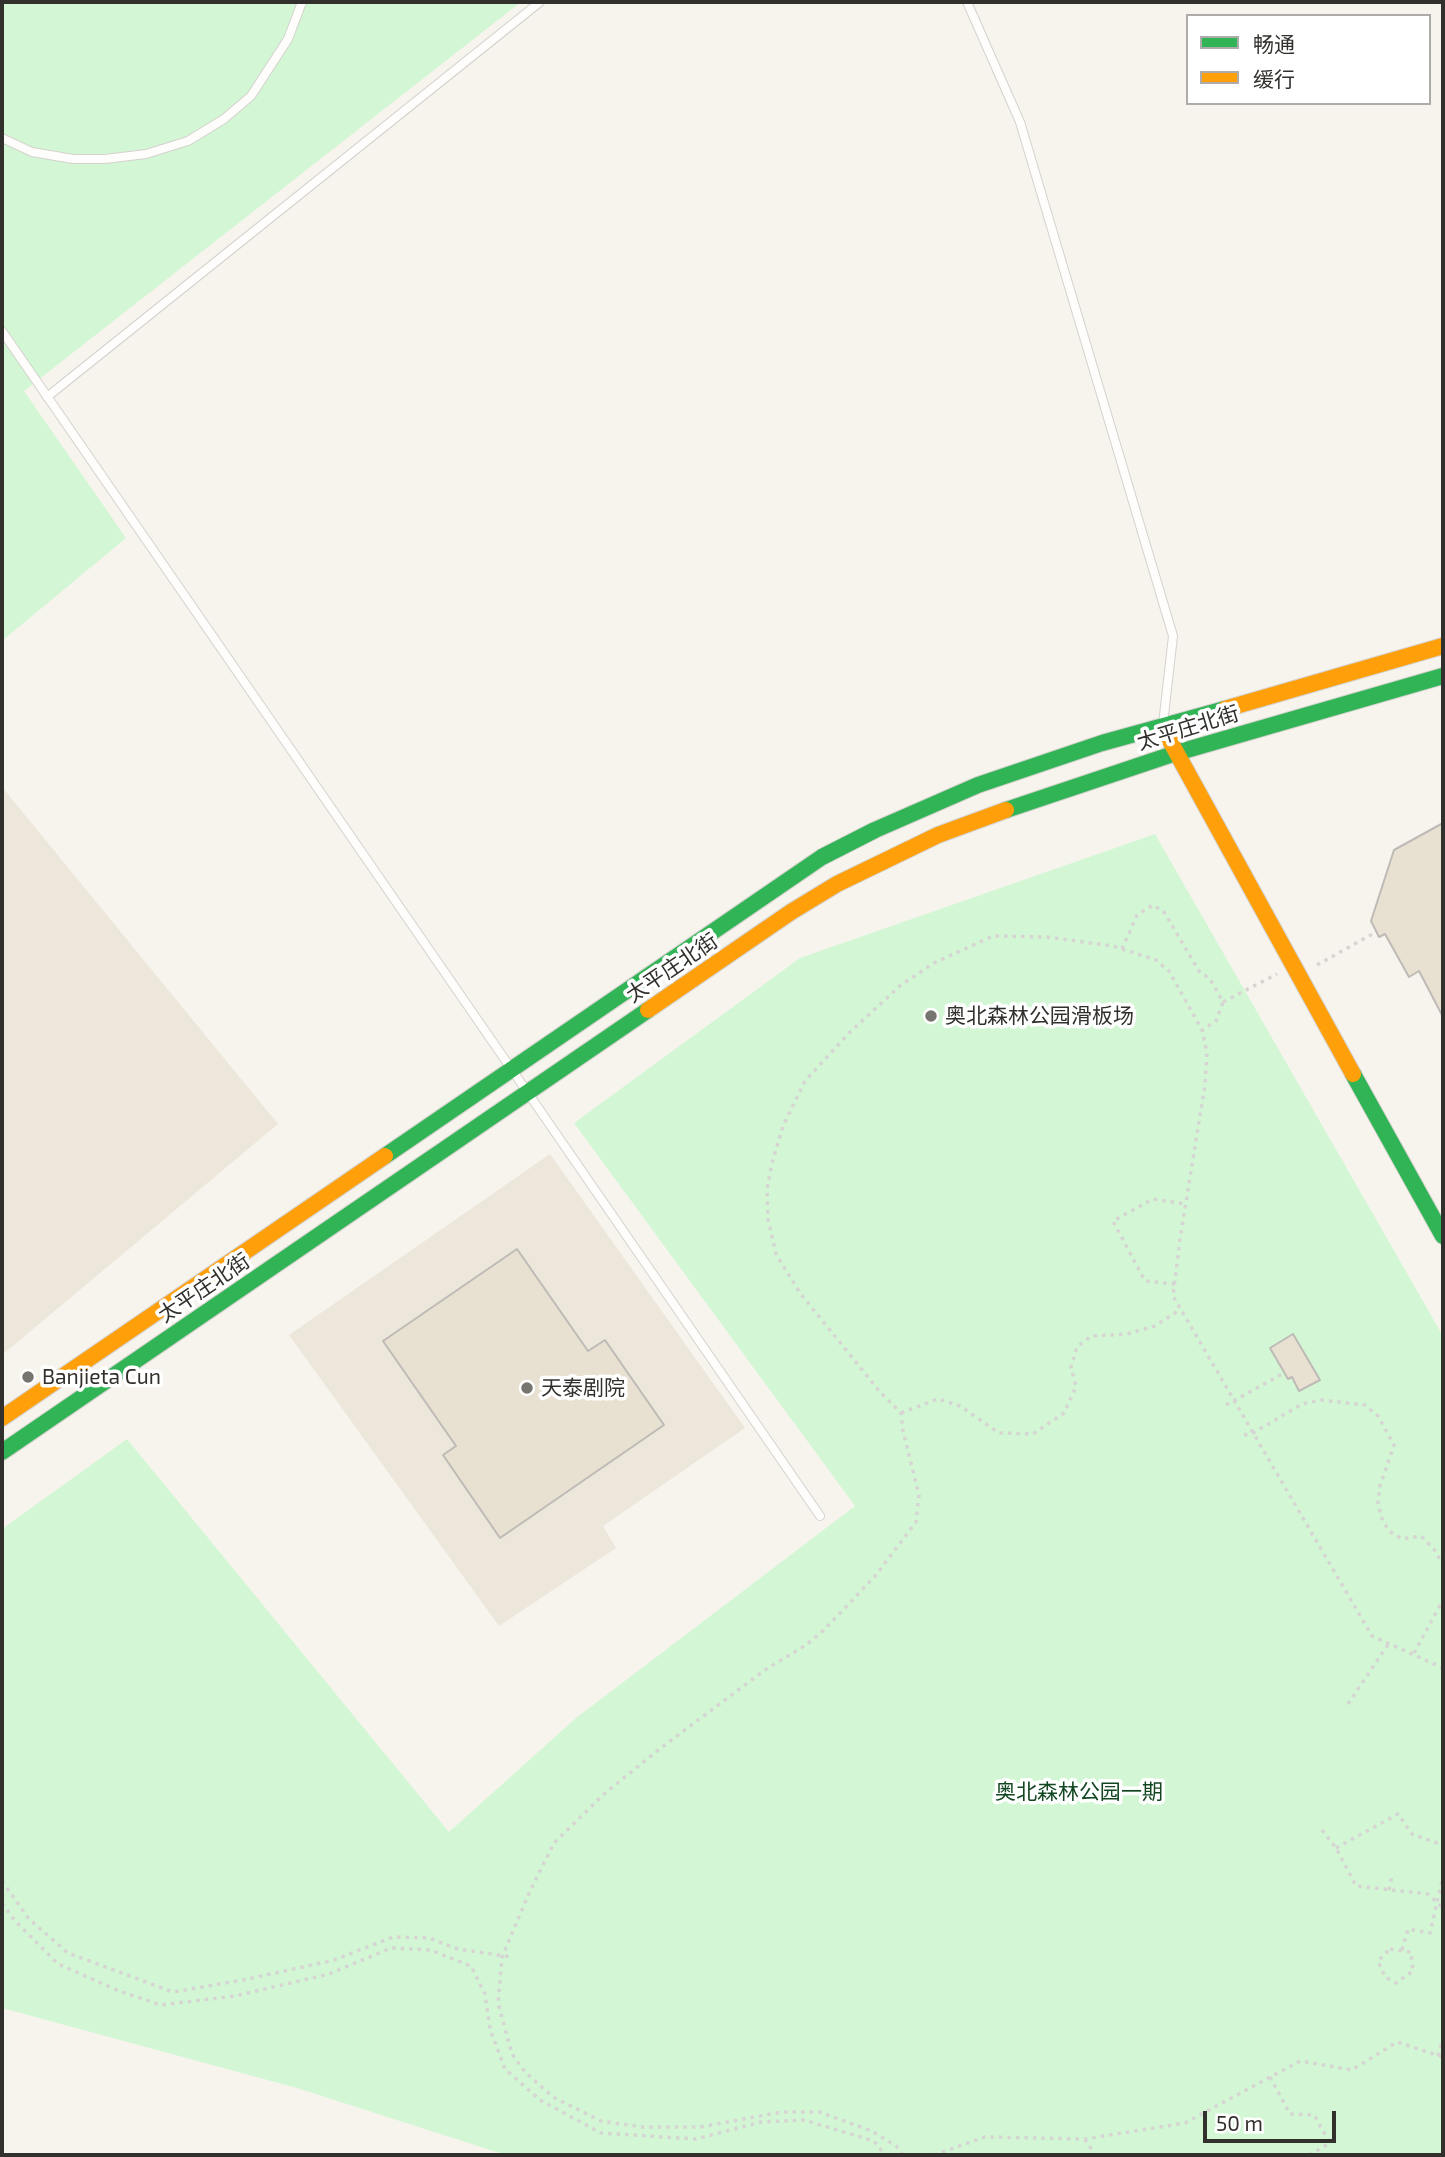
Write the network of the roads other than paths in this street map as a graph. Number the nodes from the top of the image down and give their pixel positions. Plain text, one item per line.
1 (302, 2) edge
2 (540, 2) edge
3 (967, 2) edge
4 (2, 138) edge
5 (2, 331) edge
6 (47, 397) junction
7 (1443, 646) edge
8 (1443, 676) edge
9 (1163, 727) junction
10 (1176, 752) junction
11 (510, 1070) junction
12 (526, 1093) junction
13 (1443, 1236) edge
14 (2, 1419) edge
15 (2, 1452) edge
16 (820, 1516) dead end

1 - 4 lane
2 - 6 lane
3 - 9 lane
5 - 6 lane
6 - 11 lane
7 - 9 main road, 太平庄北街
8 - 10 main road, 太平庄北街
9 - 10 main road
9 - 11 main road, 太平庄北街
10 - 12 main road, 太平庄北街
10 - 13 main road
11 - 12 lane
11 - 14 main road, 太平庄北街
12 - 15 main road, 太平庄北街
12 - 16 lane

